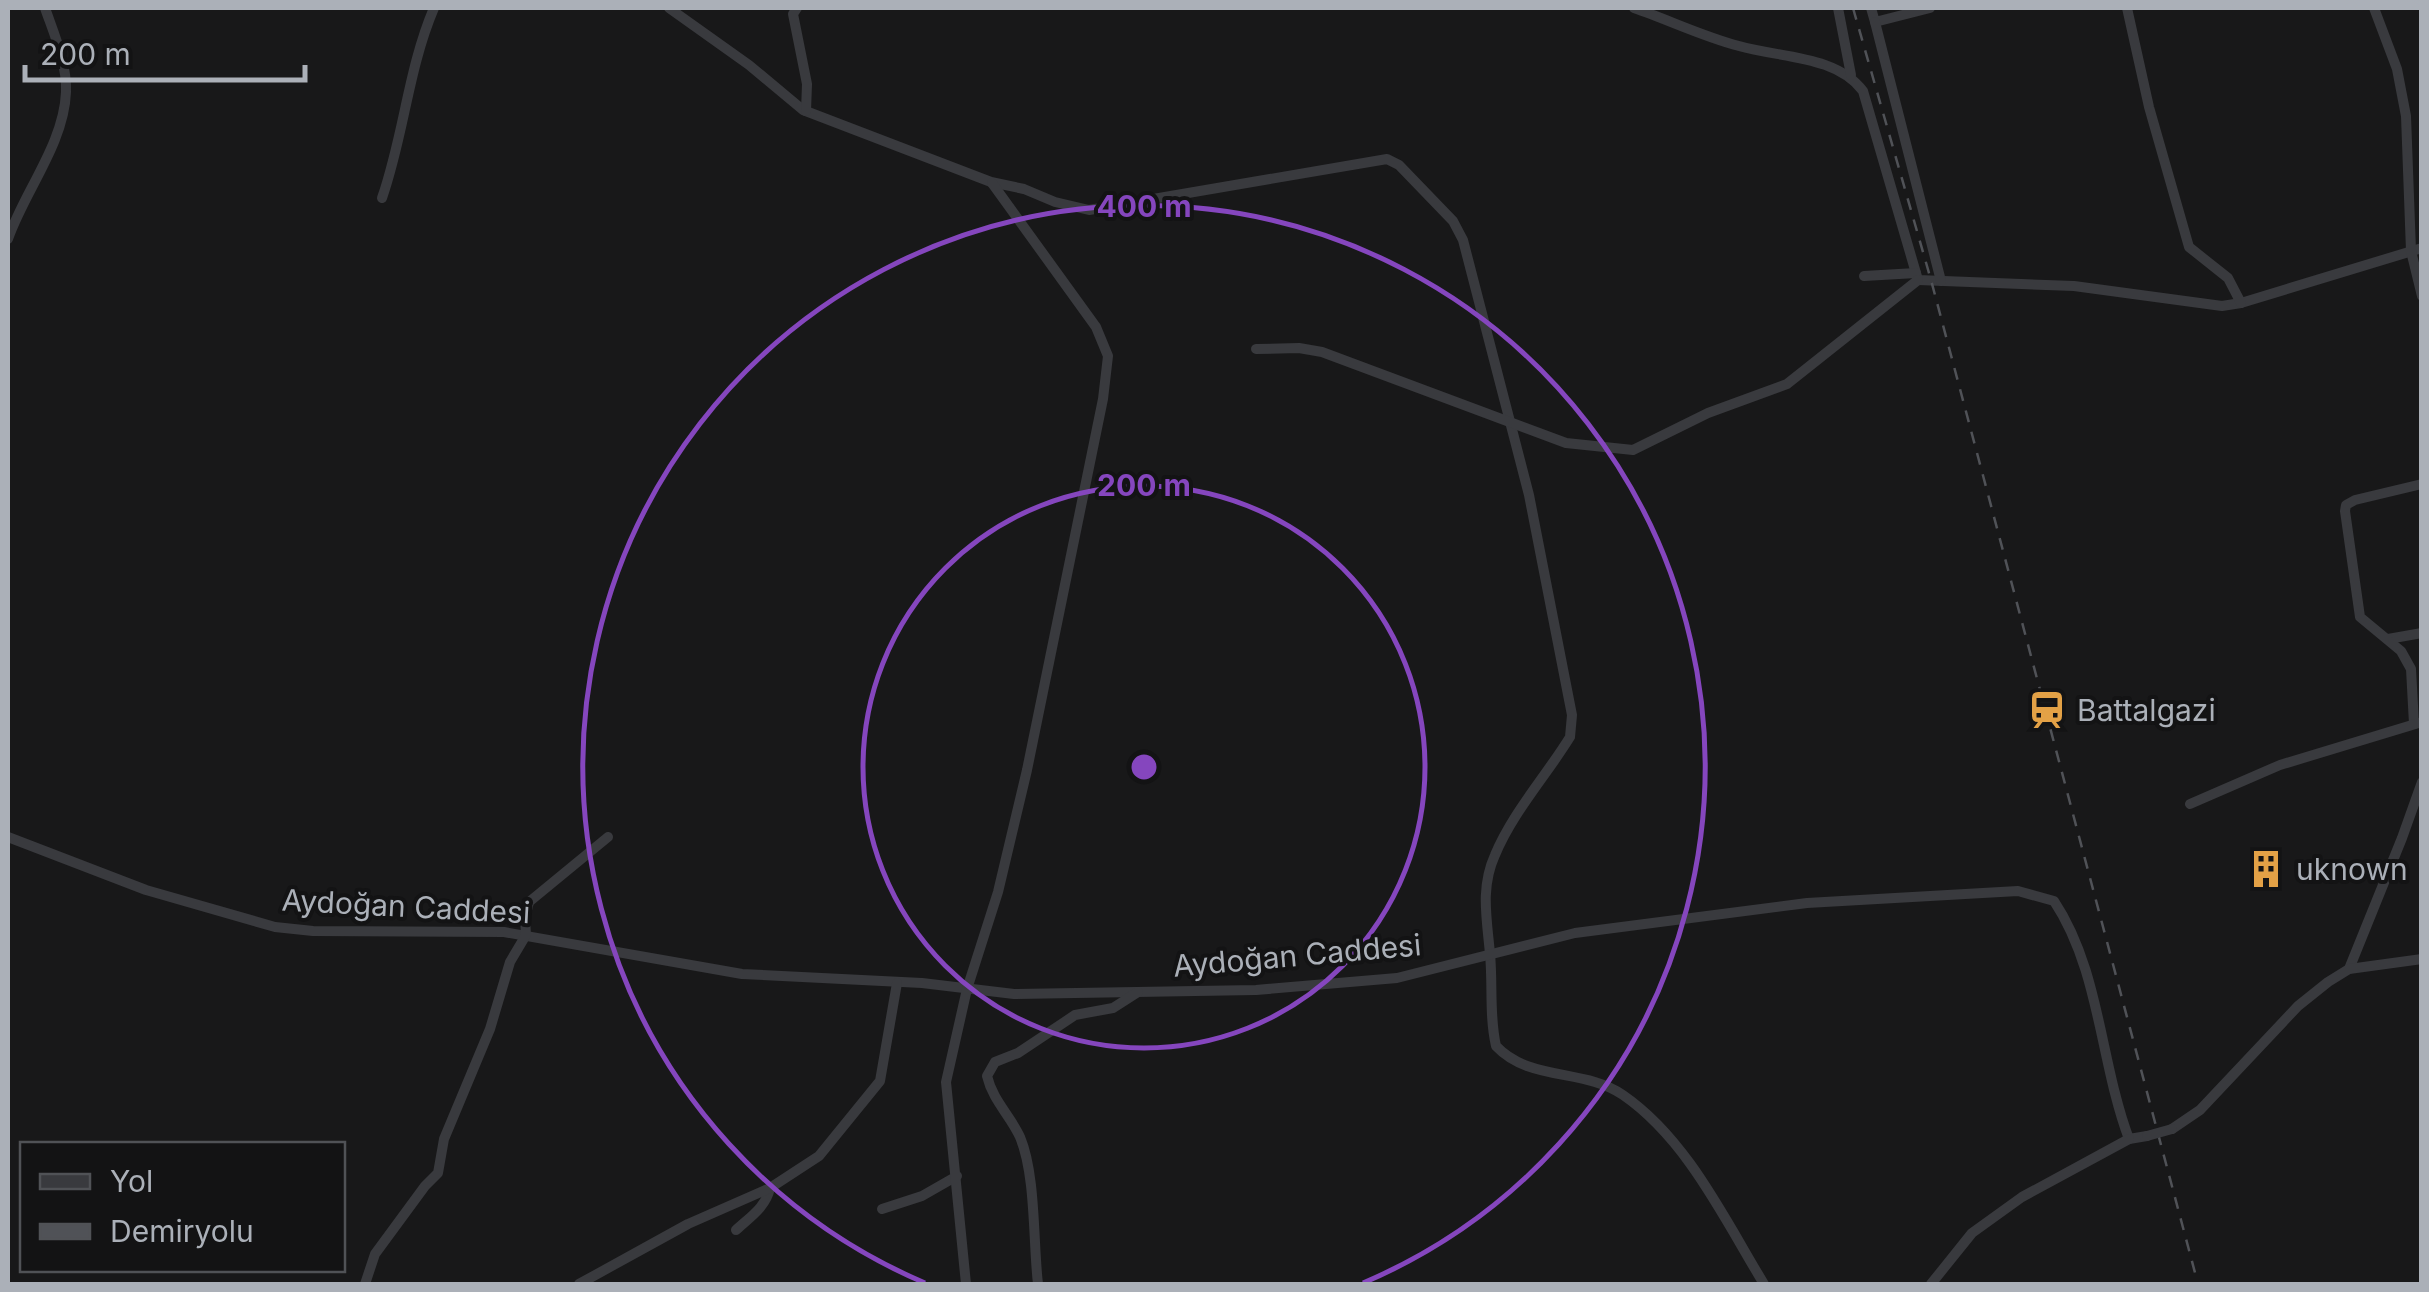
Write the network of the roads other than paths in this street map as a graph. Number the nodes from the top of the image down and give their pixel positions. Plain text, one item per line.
1 (45, 8) edge
2 (434, 8) edge
3 (669, 8) edge
4 (796, 8) edge
5 (1634, 8) edge
6 (1838, 8) edge
7 (1870, 8) edge
8 (1928, 8) edge
9 (2127, 8) edge
10 (2374, 8) edge
11 (1875, 22) junction
12 (1851, 75) junction
13 (806, 111) junction
14 (2422, 116) edge
15 (2406, 120) junction
16 (991, 182) junction
17 (382, 198) dead end
18 (8, 240) edge
19 (2416, 250) edge
20 (1864, 276) dead end
21 (1917, 276) junction
22 (1941, 281) junction
23 (2422, 296) edge
24 (2241, 304) junction
25 (1256, 348) dead end
26 (1511, 422) junction
27 (2422, 484) edge
28 (2422, 632) edge
29 (2388, 639) junction
30 (2418, 723) edge
31 (2422, 782) edge
32 (2190, 804) dead end
33 (608, 836) dead end
34 (8, 837) edge
35 (526, 935) junction
36 (1490, 956) junction
37 (2422, 958) edge
38 (2349, 968) junction
39 (897, 982) junction
40 (967, 989) junction
41 (1138, 991) junction
42 (2128, 1139) junction
43 (957, 1176) junction
44 (770, 1188) junction
45 (882, 1209) dead end
46 (736, 1230) dead end
47 (365, 1284) edge
48 (580, 1284) edge
49 (966, 1284) edge
50 (1038, 1284) edge
51 (1764, 1284) edge
52 (1930, 1284) edge

1 - 18 street
2 - 17 street
3 - 13 street
4 - 13 street
5 - 12 street
6 - 12 street
7 - 11 street
8 - 11 street
9 - 24 street
10 - 15 street
11 - 22 street
12 - 21 street
13 - 16 street
14 - 15 street
15 - 19 street
16 - 26 street
16 - 40 street
19 - 23 street
19 - 24 street
20 - 21 street
21 - 22 street
21 - 26 street
22 - 24 street
25 - 26 street
26 - 36 street
27 - 29 street
28 - 29 street
29 - 30 street
30 - 32 street
31 - 38 street
33 - 35 street
34 - 35 street, Aydoğan Caddesi
35 - 39 street, Aydoğan Caddesi
35 - 47 street
36 - 41 street, Aydoğan Caddesi
36 - 42 street, Aydoğan Caddesi
36 - 51 street
37 - 38 street
38 - 42 street, bridge
39 - 40 street, Aydoğan Caddesi
39 - 44 street
40 - 41 street, Aydoğan Caddesi
40 - 43 street
41 - 50 street
42 - 52 street
43 - 45 street
43 - 49 street
44 - 46 street
44 - 48 street

